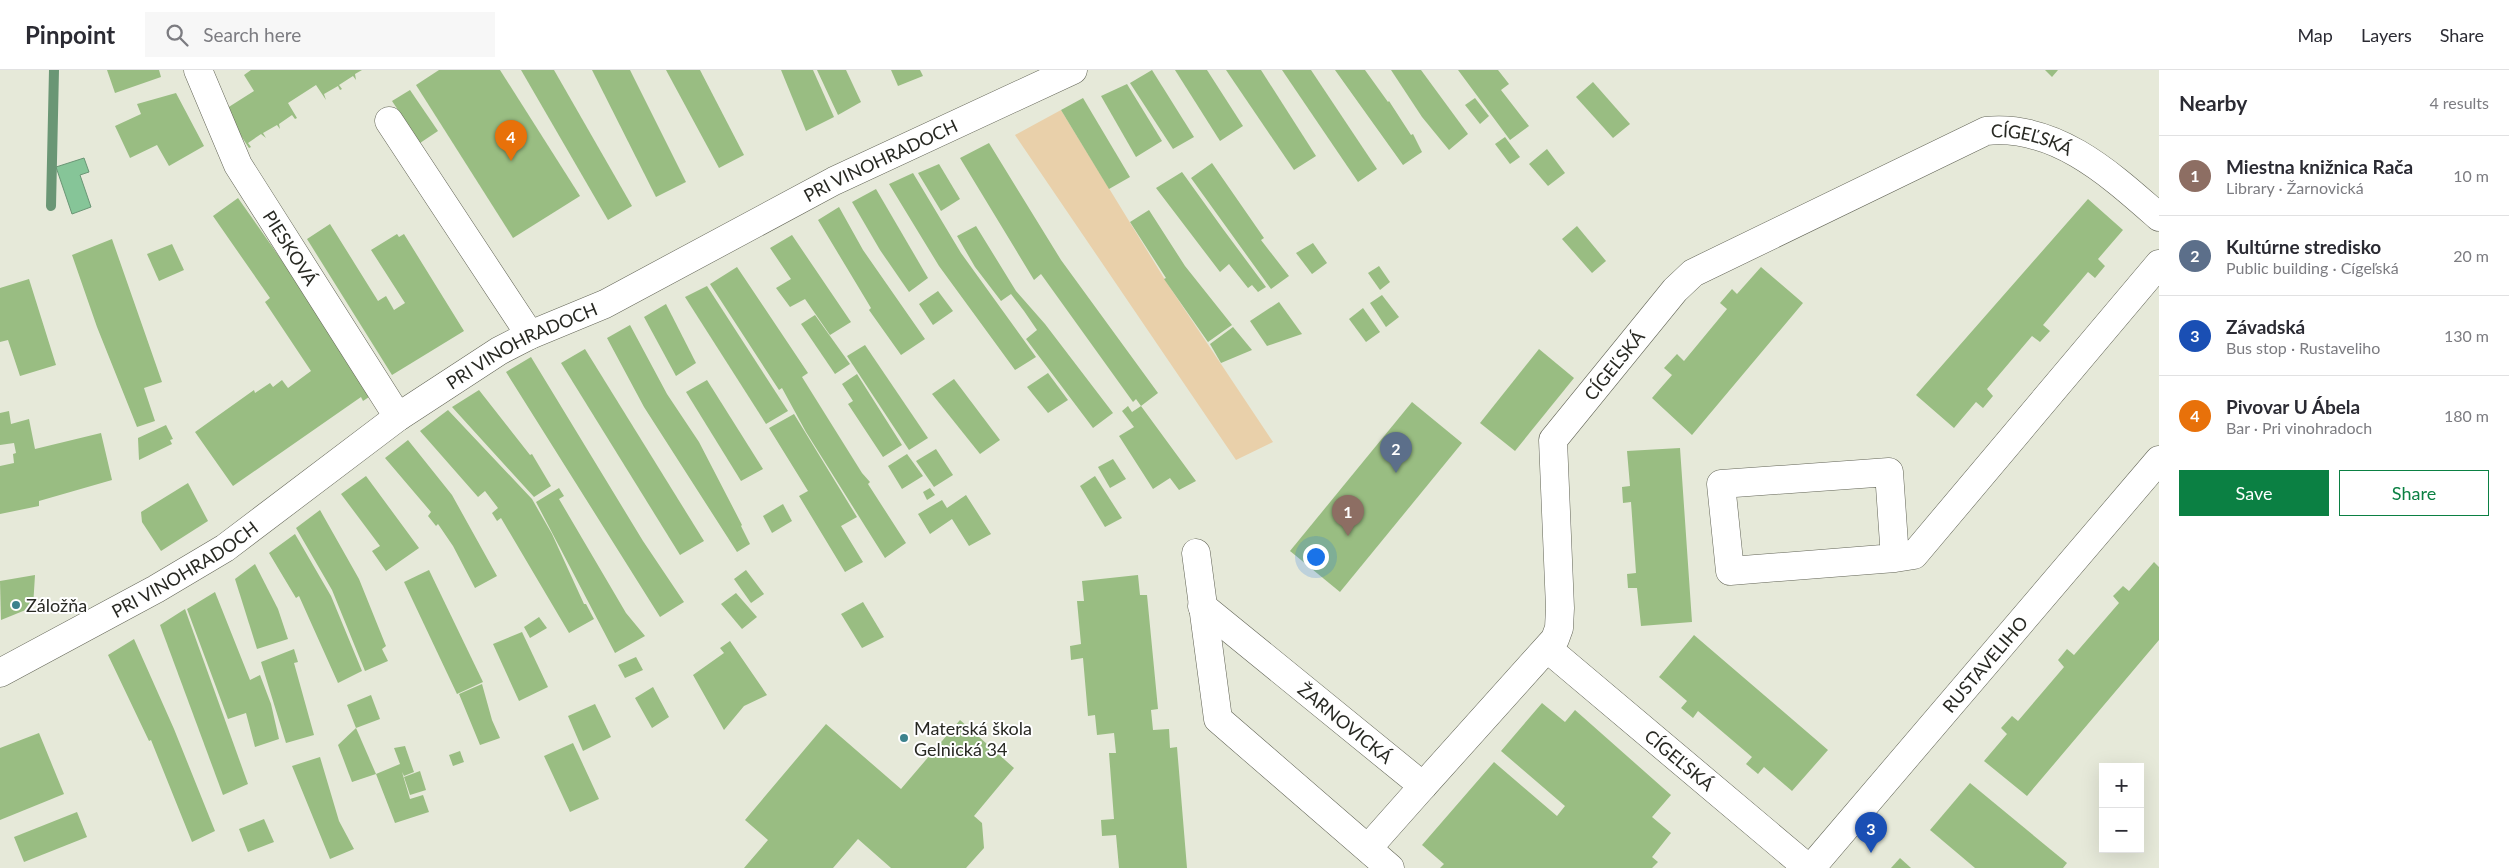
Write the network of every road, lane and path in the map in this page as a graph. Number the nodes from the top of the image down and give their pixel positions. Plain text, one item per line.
1 (198, 70) edge
2 (1073, 70) edge
3 (389, 121) dead end
4 (2159, 217) edge
5 (2159, 264) edge
6 (530, 335) junction
7 (398, 417) junction
8 (2159, 460) edge
9 (1196, 554) dead end
10 (1895, 558) junction
11 (1202, 606) junction
12 (1548, 649) junction
13 (0, 673) edge
14 (1423, 786) junction
15 (1368, 848) junction
16 (1390, 868) edge
17 (1809, 868) edge

1 - 7 street, PIESKOVÁ
2 - 6 street, PRI VINOHRADOCH
3 - 6 street
4 - 12 street, CÍGEĽSKÁ
5 - 10 street
6 - 7 street, PRI VINOHRADOCH
7 - 13 street, PRI VINOHRADOCH
8 - 17 street, RUSTAVELIHO
9 - 11 street
10 - 10 street
11 - 14 street, ŽARNOVICKÁ
11 - 15 street
12 - 14 street
12 - 17 street, CÍGEĽSKÁ
14 - 15 street
15 - 16 street

